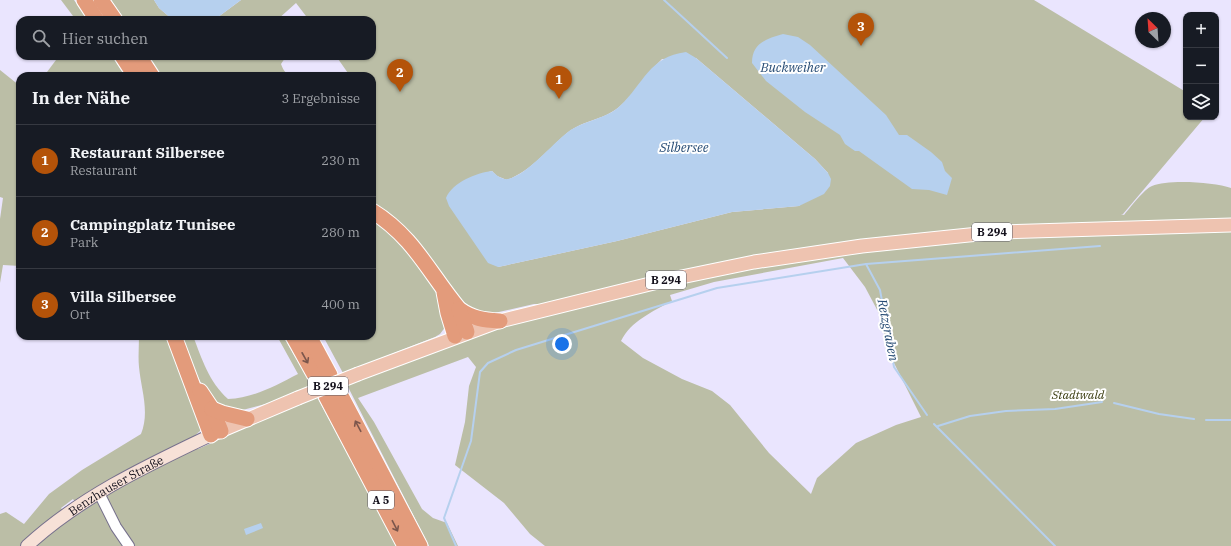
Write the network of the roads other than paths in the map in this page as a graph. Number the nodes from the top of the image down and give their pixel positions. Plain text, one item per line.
1 (84, 0) edge
2 (101, 0) edge
3 (95, 16) edge
4 (112, 16) edge
5 (125, 60) edge
6 (142, 60) edge
7 (132, 72) edge
8 (149, 72) edge
9 (376, 214) edge
10 (1231, 226) edge
11 (444, 291) junction
12 (459, 309) junction
13 (500, 321) junction
14 (461, 334) junction
15 (176, 340) edge
16 (295, 340) edge
17 (310, 340) edge
18 (193, 382) junction
19 (212, 409) junction
20 (247, 419) junction
21 (216, 433) junction
22 (98, 493) junction
23 (27, 546) edge
24 (129, 546) edge
25 (405, 546) edge
26 (420, 546) edge

1 - 3 highway
2 - 4 highway
5 - 7 highway
6 - 8 highway
9 - 11 highway
10 - 13 main road, B 294
11 - 12 highway
11 - 14 highway
12 - 13 highway
12 - 14 highway
13 - 14 main road, B 294
14 - 20 main road, B 294, bridge
15 - 18 highway
16 -> 17 highway
18 - 19 highway
18 - 21 highway
19 - 20 highway
19 - 21 highway
20 - 21 main road, B 294
21 - 22 main road, Benzhauser Straße
22 - 23 main road, Benzhauser Straße
22 - 24 street
26 -> 25 highway, A 5

